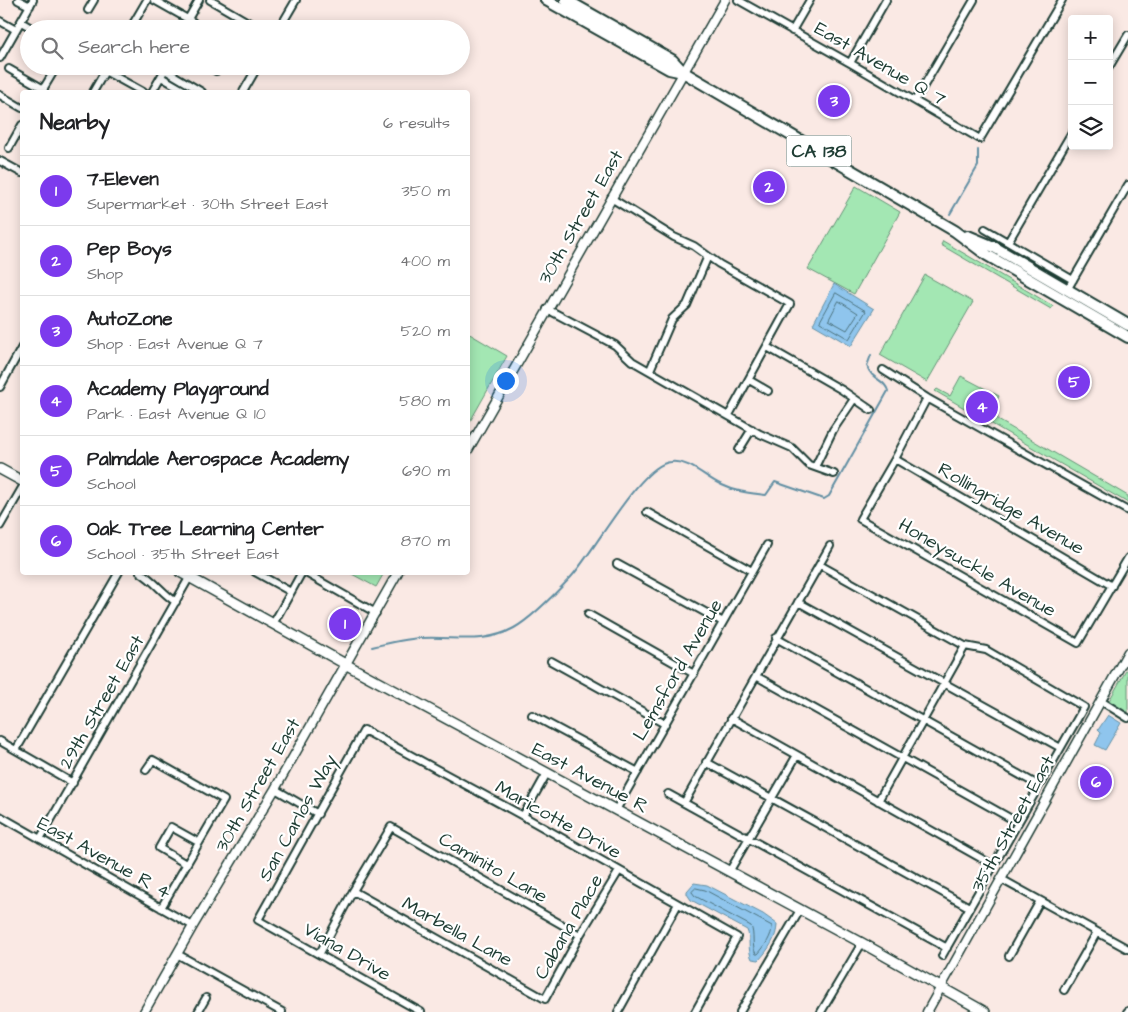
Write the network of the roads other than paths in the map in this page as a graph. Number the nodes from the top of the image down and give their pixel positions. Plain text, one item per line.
1 (18, 0) edge
2 (33, 0) edge
3 (94, 0) edge
4 (147, 0) edge
5 (154, 0) edge
6 (199, 0) edge
7 (210, 0) edge
8 (296, 0) edge
9 (546, 0) edge
10 (566, 0) edge
11 (725, 0) edge
12 (738, 0) edge
13 (810, 0) edge
14 (886, 0) edge
15 (974, 0) edge
16 (1062, 0) edge
17 (30, 6) junction
18 (88, 10) dead end
19 (22, 20) edge
20 (135, 20) edge
21 (188, 20) edge
22 (190, 20) edge
23 (243, 20) edge
24 (284, 20) edge
25 (0, 21) edge
26 (20, 24) edge
27 (16, 30) junction
28 (792, 31) junction
29 (1128, 35) edge
30 (0, 58) edge
31 (1113, 60) edge
32 (850, 63) junction
33 (9, 69) dead end
34 (683, 72) junction
35 (52, 75) edge
36 (103, 75) edge
37 (118, 75) edge
38 (176, 75) edge
39 (252, 75) edge
40 (161, 77) joint
41 (41, 90) edge
42 (44, 90) edge
43 (94, 90) edge
44 (140, 90) edge
45 (153, 90) edge
46 (184, 90) edge
47 (199, 90) edge
48 (243, 90) edge
49 (0, 95) edge
50 (915, 101) junction
51 (20, 107) edge
52 (20, 129) edge
53 (1068, 139) edge
54 (9, 148) dead end
55 (0, 161) edge
56 (20, 172) edge
57 (1128, 185) edge
58 (611, 198) junction
59 (985, 229) dead end
60 (956, 231) junction
61 (1008, 242) junction
62 (708, 256) junction
63 (991, 257) junction
64 (1073, 280) junction
65 (1067, 290) junction
66 (1059, 304) dead end
67 (548, 309) junction
68 (1128, 325) edge
69 (1128, 337) edge
70 (767, 347) junction
71 (20, 351) edge
72 (650, 370) junction
73 (883, 370) dead end
74 (749, 380) junction
75 (0, 387) edge
76 (768, 391) dead end
77 (926, 398) junction
78 (854, 399) junction
79 (871, 410) dead end
80 (729, 415) junction
81 (752, 429) junction
82 (470, 446) edge
83 (739, 450) dead end
84 (895, 459) junction
85 (814, 467) junction
86 (0, 469) edge
87 (834, 474) dead end
88 (20, 481) edge
89 (20, 491) edge
90 (647, 512) dead end
91 (1128, 512) edge
92 (0, 526) edge
93 (767, 545) dead end
94 (830, 546) dead end
95 (1128, 558) edge
96 (617, 564) dead end
97 (820, 565) junction
98 (752, 570) junction
99 (116, 575) edge
100 (145, 575) edge
101 (184, 575) edge
102 (261, 575) edge
103 (301, 575) edge
104 (308, 575) edge
105 (396, 575) edge
106 (189, 578) junction
107 (1112, 586) junction
108 (291, 592) junction
109 (176, 602) junction
110 (798, 602) junction
111 (376, 613) junction
112 (588, 614) dead end
113 (723, 622) junction
114 (273, 624) junction
115 (776, 638) junction
116 (965, 646) junction
117 (1128, 652) edge
118 (551, 661) dead end
119 (346, 665) junction
120 (694, 674) junction
121 (756, 676) junction
122 (944, 683) junction
123 (1101, 702) junction
124 (532, 715) dead end
125 (731, 718) junction
126 (1128, 718) edge
127 (924, 720) junction
128 (665, 724) junction
129 (364, 730) joint
130 (0, 741) edge
131 (1059, 748) junction
132 (16, 750) junction
133 (797, 755) junction
134 (902, 758) junction
135 (706, 762) junction
136 (146, 770) dead end
137 (638, 772) junction
138 (547, 773) junction
139 (73, 783) junction
140 (1038, 785) junction
141 (275, 789) junction
142 (668, 794) dead end
143 (772, 799) junction
144 (878, 801) junction
145 (684, 803) junction
146 (616, 810) junction
147 (318, 814) junction
148 (0, 816) edge
149 (523, 816) junction
150 (1017, 822) junction
151 (40, 839) junction
152 (749, 839) junction
153 (198, 842) junction
154 (186, 864) junction
155 (993, 865) junction
156 (620, 871) junction
157 (730, 872) junction
158 (1001, 879) junction
159 (354, 890) junction
160 (1040, 901) junction
161 (678, 904) junction
162 (969, 907) junction
163 (161, 908) junction
164 (800, 910) junction
165 (258, 920) joint
166 (193, 926) junction
167 (1097, 932) junction
168 (580, 935) junction
169 (862, 943) junction
170 (947, 948) junction
171 (1128, 949) edge
172 (320, 953) junction
173 (178, 954) junction
174 (942, 956) dead end
175 (1009, 956) dead end
176 (941, 987) junction
177 (1064, 990) dead end
178 (206, 998) dead end
179 (545, 999) joint
180 (408, 1009) edge
181 (144, 1012) edge
182 (198, 1012) edge
183 (282, 1012) edge
184 (421, 1012) edge
185 (618, 1012) edge
186 (694, 1012) edge
187 (740, 1012) edge
188 (821, 1012) edge
189 (927, 1012) edge
190 (986, 1012) edge

1 - 17 street
2 - 17 street
3 - 18 street
4 - 20 street
5 - 21 street
6 - 22 street
7 - 23 street
8 - 24 street
9 - 34 highway, CA 138
10 - 34 highway, CA 138
11 - 34 street, 30th Street East
12 - 28 street, East Avenue Q 7
13 - 28 street
14 - 32 street
15 - 50 street
16 - 50 street, East Avenue Q 7
17 - 19 street
25 - 27 street
26 - 27 street
27 - 30 street
28 - 32 street, East Avenue Q 7
29 - 31 street
32 - 50 street, East Avenue Q 7
33 - 41 street
34 - 58 street, 30th Street East
34 - 60 highway, CA 138
35 - 42 street
36 - 43 street
37 - 44 street
38 - 47 street
39 - 48 street
40 - 45 street
40 - 46 street
49 - 51 street
52 - 54 street
53 - 61 street
55 - 56 street
57 - 64 street
58 - 62 street
58 - 67 street, 30th Street East
59 - 61 street
60 - 63 highway
60 - 65 highway, CA 138
61 - 64 street
62 - 70 street
62 - 72 street
63 - 66 highway
63 - 69 highway
64 - 65 street
65 - 68 highway, CA 138
67 - 72 street
67 - 82 street, 30th Street East
70 - 74 street
70 - 78 street
71 - 75 street
72 - 80 street
73 - 77 street
74 - 76 street
74 - 80 street
77 - 84 street
77 - 91 street
78 - 79 street
78 - 85 street
80 - 81 street
81 - 83 street
81 - 85 street
84 - 107 street, Rollingridge Avenue
84 - 107 street, Honeysuckle Avenue
85 - 87 street
86 - 88 main road
89 - 92 street
90 - 98 street
93 - 98 street, Lemsford Avenue
94 - 97 street
95 - 107 street
96 - 113 street
97 - 110 street
97 - 116 street
98 - 113 street, Lemsford Avenue
99 - 132 street
100 - 109 street
101 - 106 main road, East Avenue R
102 - 108 street
103 - 108 street
104 - 111 street
105 - 111 street, 30th Street East
106 - 109 street, 29th Street East
106 - 114 main road, East Avenue R
108 - 114 street
109 - 139 street, 29th Street East
110 - 115 street
110 - 122 street
111 - 119 street, 30th Street East
112 - 120 street
113 - 120 street, Lemsford Avenue
114 - 119 main road, East Avenue R
115 - 121 street
115 - 127 street
116 - 122 street
116 - 131 street
117 - 123 street, 35th Street East
118 - 128 street
119 - 138 main road, East Avenue R
119 - 141 street, 30th Street East
120 - 128 street, Lemsford Avenue
121 - 125 street
121 - 134 street
122 - 127 street
122 - 131 street
123 - 126 street
123 - 158 street, 35th Street East
124 - 137 street
125 - 133 street
125 - 135 street
127 - 134 street
127 - 140 street
128 - 137 street, Lemsford Avenue
129 - 147 street, San Carlos Way
129 - 149 street, Maricotte Drive
130 - 132 street
131 - 140 street
132 - 139 street
133 - 143 street
133 - 144 street
134 - 144 street
134 - 150 street
135 - 143 street
135 - 145 street
136 - 153 street
137 - 146 street, Lemsford Avenue
138 - 146 main road, East Avenue R
138 - 149 street
139 - 151 street, 29th Street East
140 - 150 street
141 - 147 street
141 - 166 street, 30th Street East
142 - 145 street
143 - 152 street
143 - 162 street
144 - 155 street
145 - 152 street
146 - 157 main road, East Avenue R
147 - 165 street, San Carlos Way
148 - 151 street, East Avenue R 4
149 - 156 street, Maricotte Drive
150 - 155 street
151 - 163 street, East Avenue R 4
152 - 157 street
152 - 170 street
153 - 154 street
153 - 154 street
154 - 163 street
155 - 162 street
156 - 161 street, Maricotte Drive
156 - 168 street, Cabana Place
157 - 164 main road, East Avenue R
158 - 160 street
158 - 176 street, 35th Street East
159 - 168 street, Caminito Lane
159 - 172 street
159 - 179 street, Marbella Lane
160 - 167 street
160 - 175 street
161 - 185 street
161 - 186 street, Maricotte Drive
162 - 170 street
163 - 166 street, East Avenue R 4
164 - 169 main road, East Avenue R
164 - 187 street
165 - 172 street, Viana Drive
166 - 173 street, 30th Street East
167 - 171 street
167 - 177 street
168 - 179 street, Cabana Place
169 - 176 main road, East Avenue R
169 - 188 street
170 - 174 street
172 - 180 street, Viana Drive
173 - 181 street, 30th Street East
173 - 183 street
176 - 189 street, 35th Street East
176 - 190 main road, East Avenue R
178 - 182 street
180 - 184 street, Viana Drive

